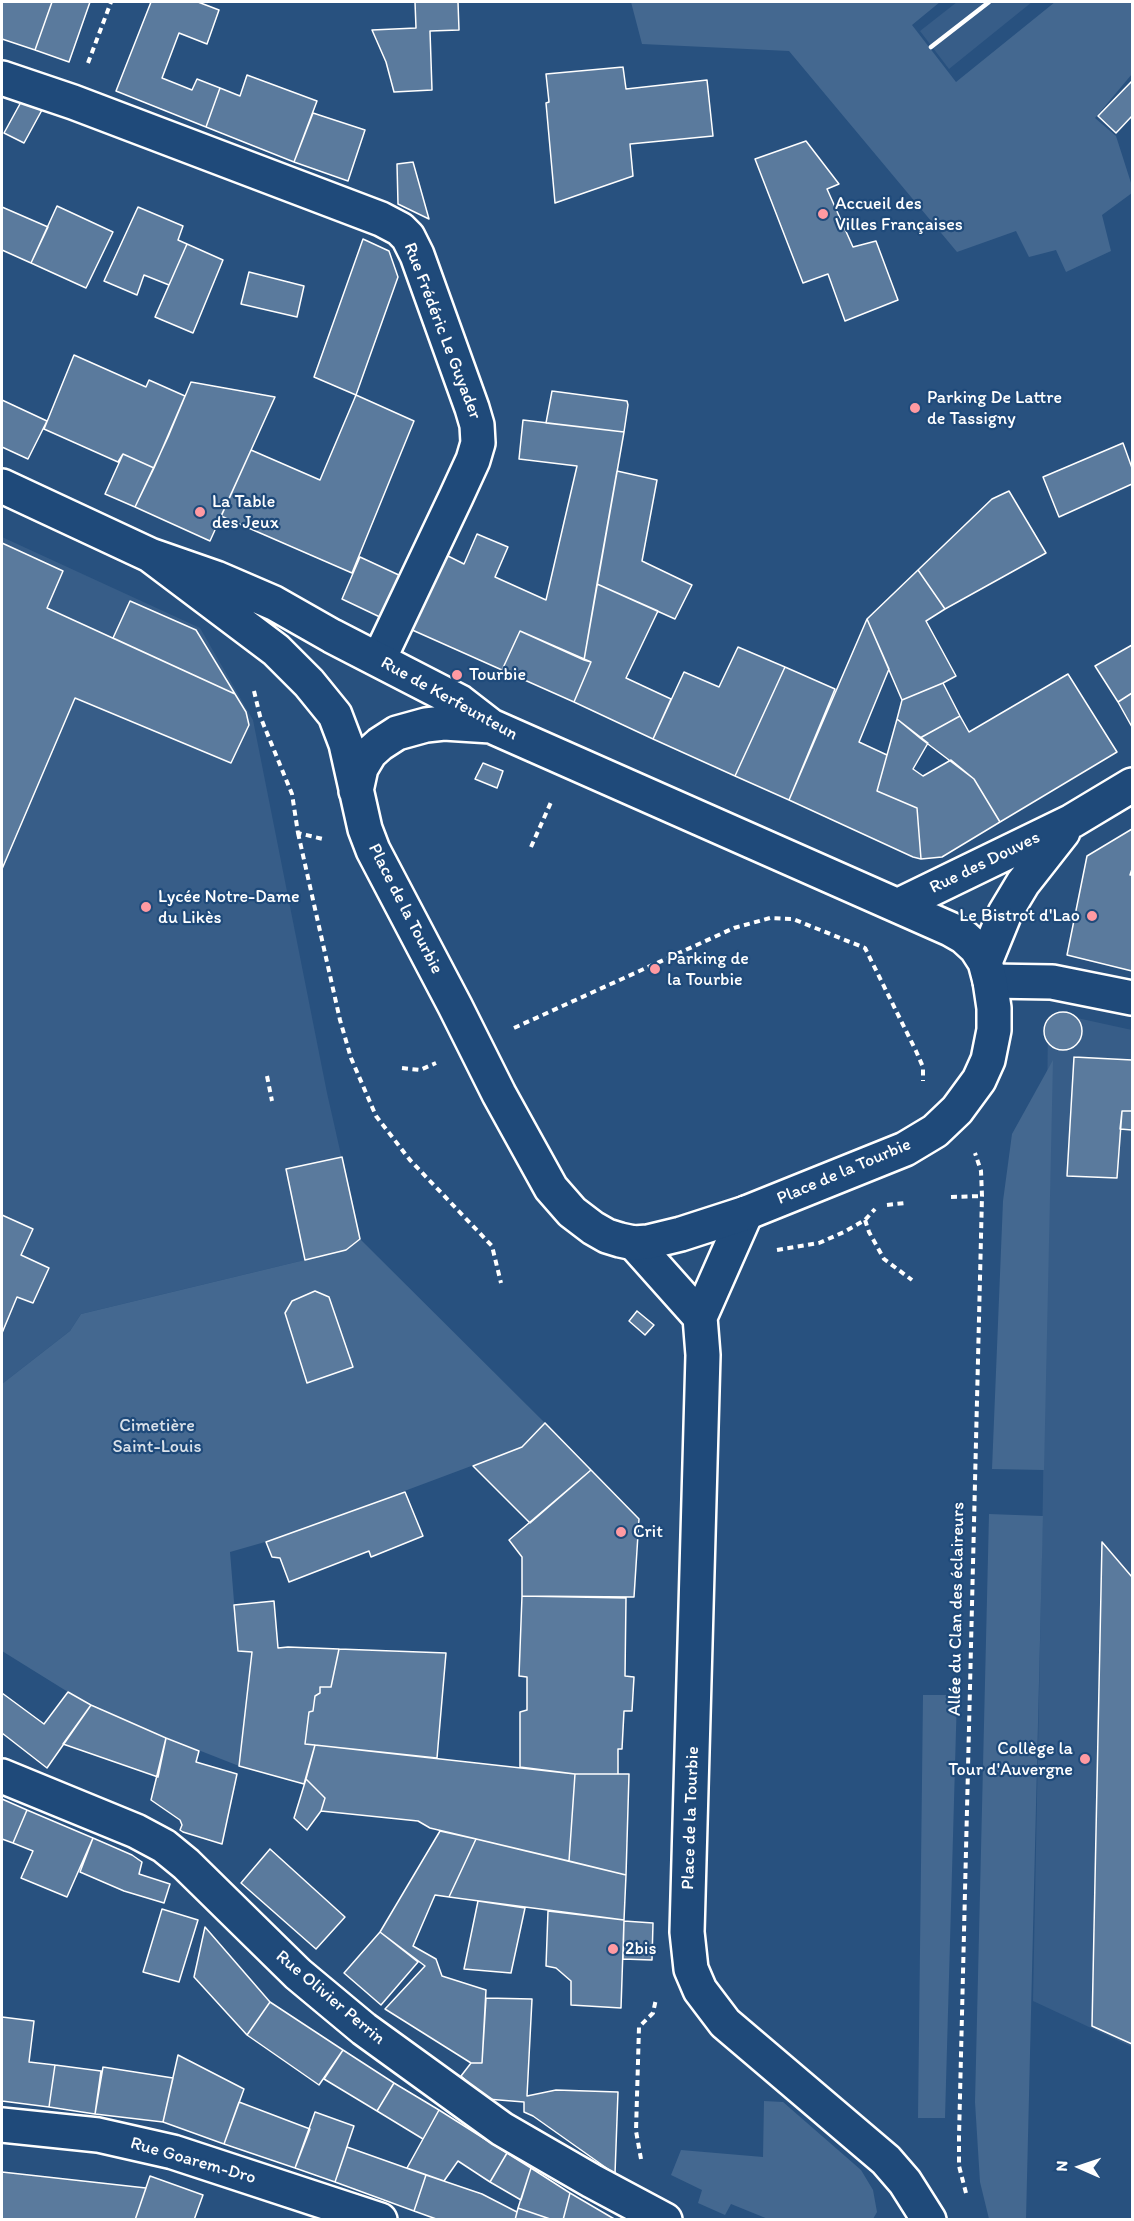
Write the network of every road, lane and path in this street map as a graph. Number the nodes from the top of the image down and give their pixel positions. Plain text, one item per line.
1 (111, 2) edge
2 (2, 78) edge
3 (73, 102) junction
4 (2, 486) edge
5 (150, 555) junction
6 (259, 637) junction
7 (379, 659) junction
8 (491, 726) junction
9 (1132, 785) edge
10 (356, 791) junction
11 (545, 817) dead end
12 (1072, 821) junction
13 (298, 833) junction
14 (531, 847) dead end
15 (373, 850) junction
16 (899, 905) junction
17 (987, 971) junction
18 (1132, 998) edge
19 (476, 1047) junction
20 (916, 1051) dead end
21 (267, 1076) dead end
22 (272, 1101) dead end
23 (934, 1131) junction
24 (982, 1196) junction
25 (951, 1197) dead end
26 (905, 1203) dead end
27 (747, 1213) junction
28 (865, 1220) junction
29 (634, 1243) junction
30 (768, 1251) dead end
31 (912, 1281) dead end
32 (501, 1283) dead end
33 (700, 1317) junction
34 (2, 1776) edge
35 (691, 1969) junction
36 (2, 2125) edge
37 (643, 2169) dead end
38 (967, 2199) dead end
39 (380, 2220) edge
40 (665, 2220) edge
41 (929, 2220) edge

1 - 3 path
2 - 3 street, Rue Frédéric Le Guyader
3 - 7 street, Rue Frédéric Le Guyader
4 - 5 street, Rue de Kerfeunteun
5 - 6 street, Place de la Tourbie
5 - 7 street, Rue de Kerfeunteun
6 - 10 street, Place de la Tourbie
6 - 13 path
7 - 8 street, Rue de Kerfeunteun
8 - 10 street
8 - 16 street, Rue de Kerfeunteun
9 - 12 street, Rue des Douves
10 - 15 street, Place de la Tourbie
11 - 14 path
12 - 16 street, Rue des Douves
12 - 17 street, Rue des Douves
13 - 15 path
13 - 32 path
15 - 19 street, Place de la Tourbie
16 - 17 street
17 - 18 street
17 - 23 street, Place de la Tourbie
19 - 20 path
19 - 29 street, Place de la Tourbie
21 - 22 path
23 - 24 path, Allée du Clan des éclaireurs
23 - 27 street, Place de la Tourbie
24 - 25 path
24 - 38 path, Allée du Clan des éclaireurs
26 - 28 path
27 - 29 street, Place de la Tourbie
27 - 33 street
28 - 30 path
28 - 31 path
29 - 33 street
33 - 35 street, Place de la Tourbie
34 - 40 street, Rue Olivier Perrin
35 - 37 path
35 - 41 street, Place de la Tourbie
36 - 39 street, Rue Goarem-Dro

